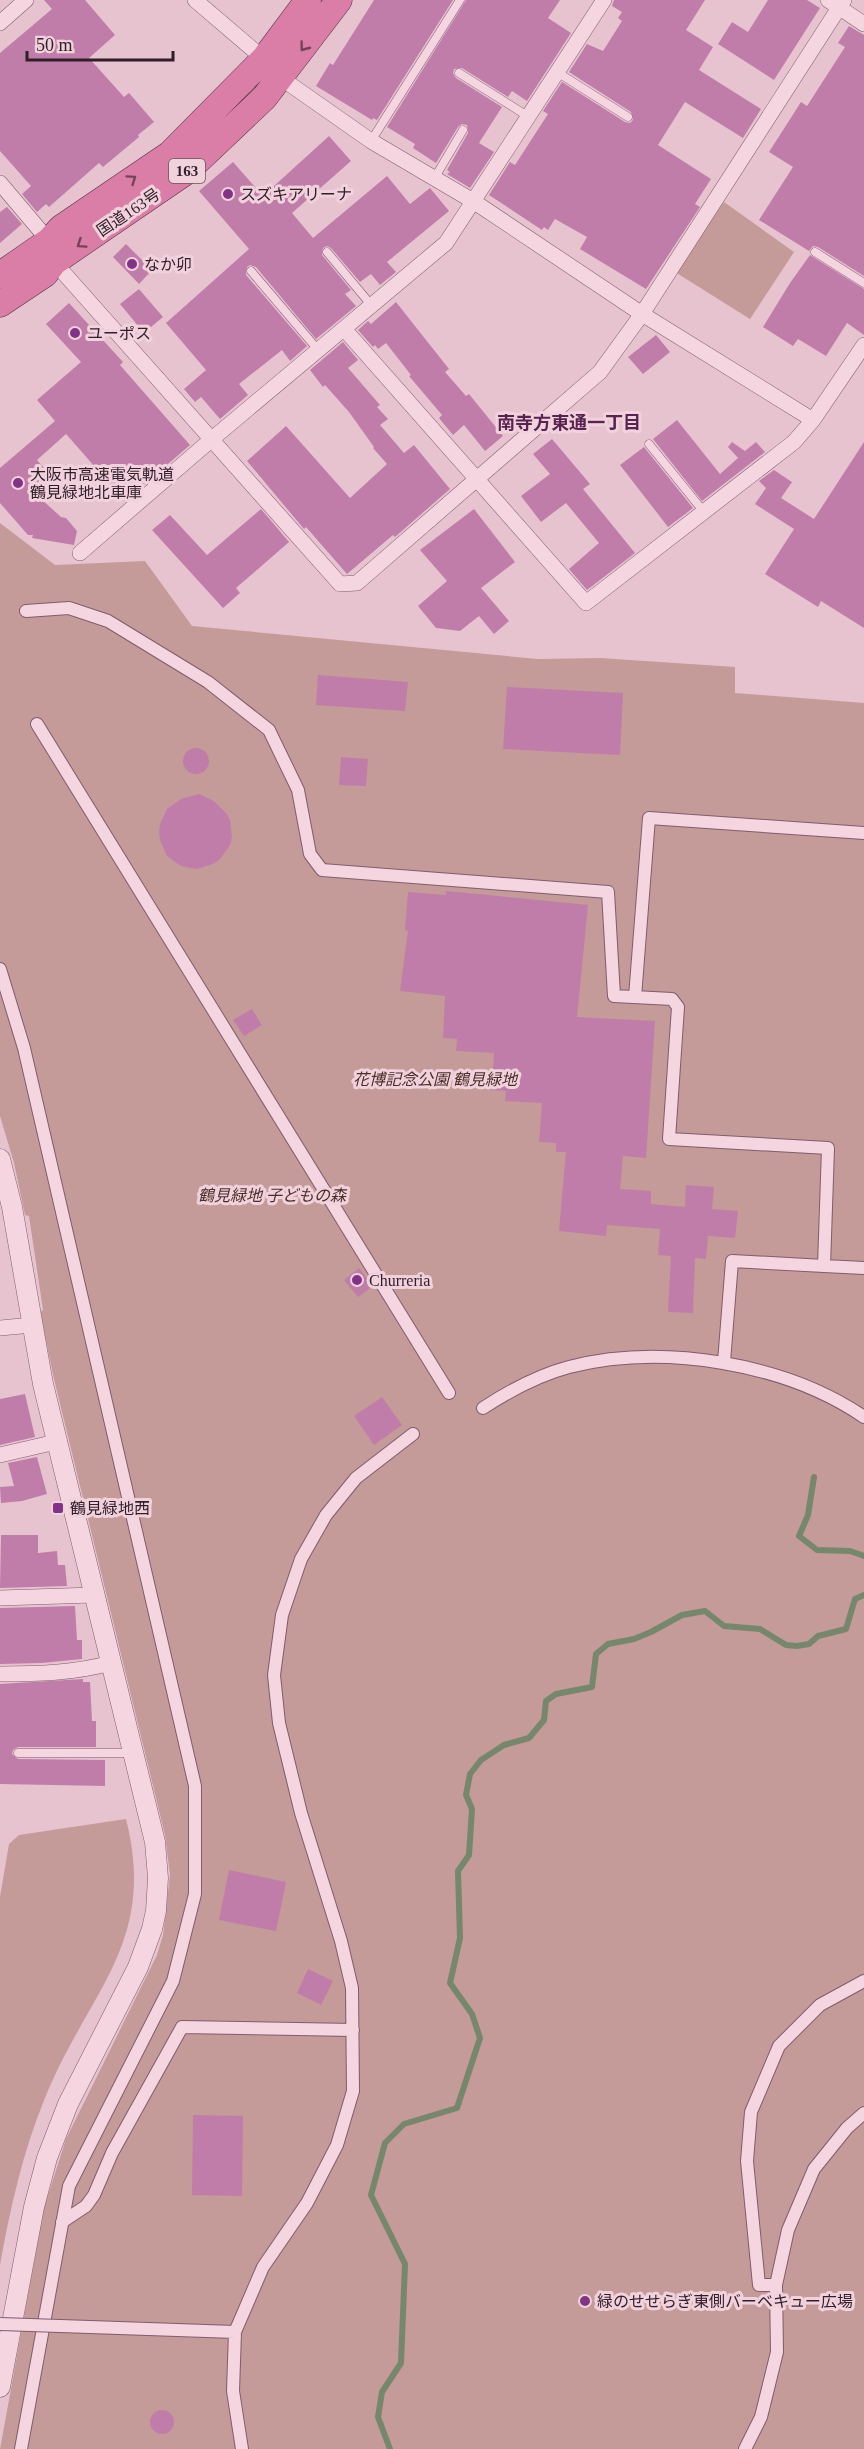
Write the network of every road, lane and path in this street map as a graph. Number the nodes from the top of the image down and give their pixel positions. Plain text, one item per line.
1 (27, 0) edge
2 (195, 0) edge
3 (308, 0) edge
4 (339, 0) edge
5 (460, 0) edge
6 (604, 0) edge
7 (837, 2) edge
8 (0, 23) edge
9 (864, 24) edge
10 (264, 59) junction
11 (557, 72) junction
12 (459, 73) dead end
13 (281, 78) junction
14 (529, 117) junction
15 (628, 117) dead end
16 (463, 130) dead end
17 (371, 141) junction
18 (434, 179) junction
19 (0, 183) edge
20 (473, 201) junction
21 (52, 251) junction
22 (327, 252) dead end
23 (815, 252) dead end
24 (251, 271) dead end
25 (0, 275) edge
26 (864, 283) edge
27 (0, 304) edge
28 (372, 306) junction
29 (642, 314) junction
30 (345, 330) junction
31 (864, 345) edge
32 (319, 351) junction
33 (813, 420) junction
34 (212, 439) junction
35 (649, 444) dead end
36 (479, 479) junction
37 (704, 512) junction
38 (80, 553) dead end
39 (26, 611) dead end
40 (37, 724) dead end
41 (864, 833) edge
42 (0, 969) edge
43 (635, 997) junction
44 (0, 1159) edge
45 (824, 1266) junction
46 (864, 1268) edge
47 (32, 1324) junction
48 (0, 1328) edge
49 (724, 1362) junction
50 (449, 1393) dead end
51 (483, 1408) dead end
52 (864, 1417) edge
53 (413, 1434) dead end
54 (56, 1442) junction
55 (0, 1455) edge
56 (94, 1595) junction
57 (0, 1598) edge
58 (111, 1663) junction
59 (0, 1674) edge
60 (133, 1752) junction
61 (18, 1753) dead end
62 (864, 1982) edge
63 (353, 2030) junction
64 (864, 2113) edge
65 (62, 2222) junction
66 (776, 2285) junction
67 (0, 2324) edge
68 (235, 2331) junction
69 (0, 2387) edge
70 (21, 2449) edge
71 (242, 2449) edge
72 (745, 2449) edge

1 - 8 street
2 - 10 street
3 - 10 highway, 国道163号 / 163
4 -> 13 highway, 国道163号 / 163
5 - 17 lane
6 - 11 street
7 - 9 street
7 - 29 street
10 - 13 street
21 -> 10 highway, 国道163号 / 163
11 - 14 street
11 - 15 lane
12 - 14 lane
13 - 17 street
13 -> 21 highway, 国道163号 / 163
14 - 20 street
16 - 18 lane
17 - 18 street
18 - 20 street
19 - 21 street
20 - 28 street
20 - 29 street
21 - 25 highway, 国道163号 / 163
21 - 27 highway, 国道163号 / 163
21 - 34 street
22 - 28 lane
23 - 26 lane
24 - 32 lane
28 - 30 street
29 - 33 street
29 - 36 street
30 - 32 street
30 - 36 street
31 - 33 street
32 - 34 street
33 - 37 street
34 - 36 street
34 - 38 street
35 - 37 lane
36 - 37 street
39 - 43 street
40 - 50 street
41 - 43 street
42 - 65 street
43 - 45 street
44 - 47 street
45 - 46 street
45 - 49 street
47 - 48 street
47 - 54 street
49 - 51 street
49 - 52 street
53 - 63 street
54 - 55 street
54 - 56 street
56 - 57 street
56 - 58 street
58 - 59 street
58 - 60 street
60 - 61 lane
60 - 69 street
62 - 66 street
63 - 65 street
63 - 68 street
64 - 66 street
65 - 70 street
66 - 72 street
67 - 68 street, bridge
68 - 71 street

